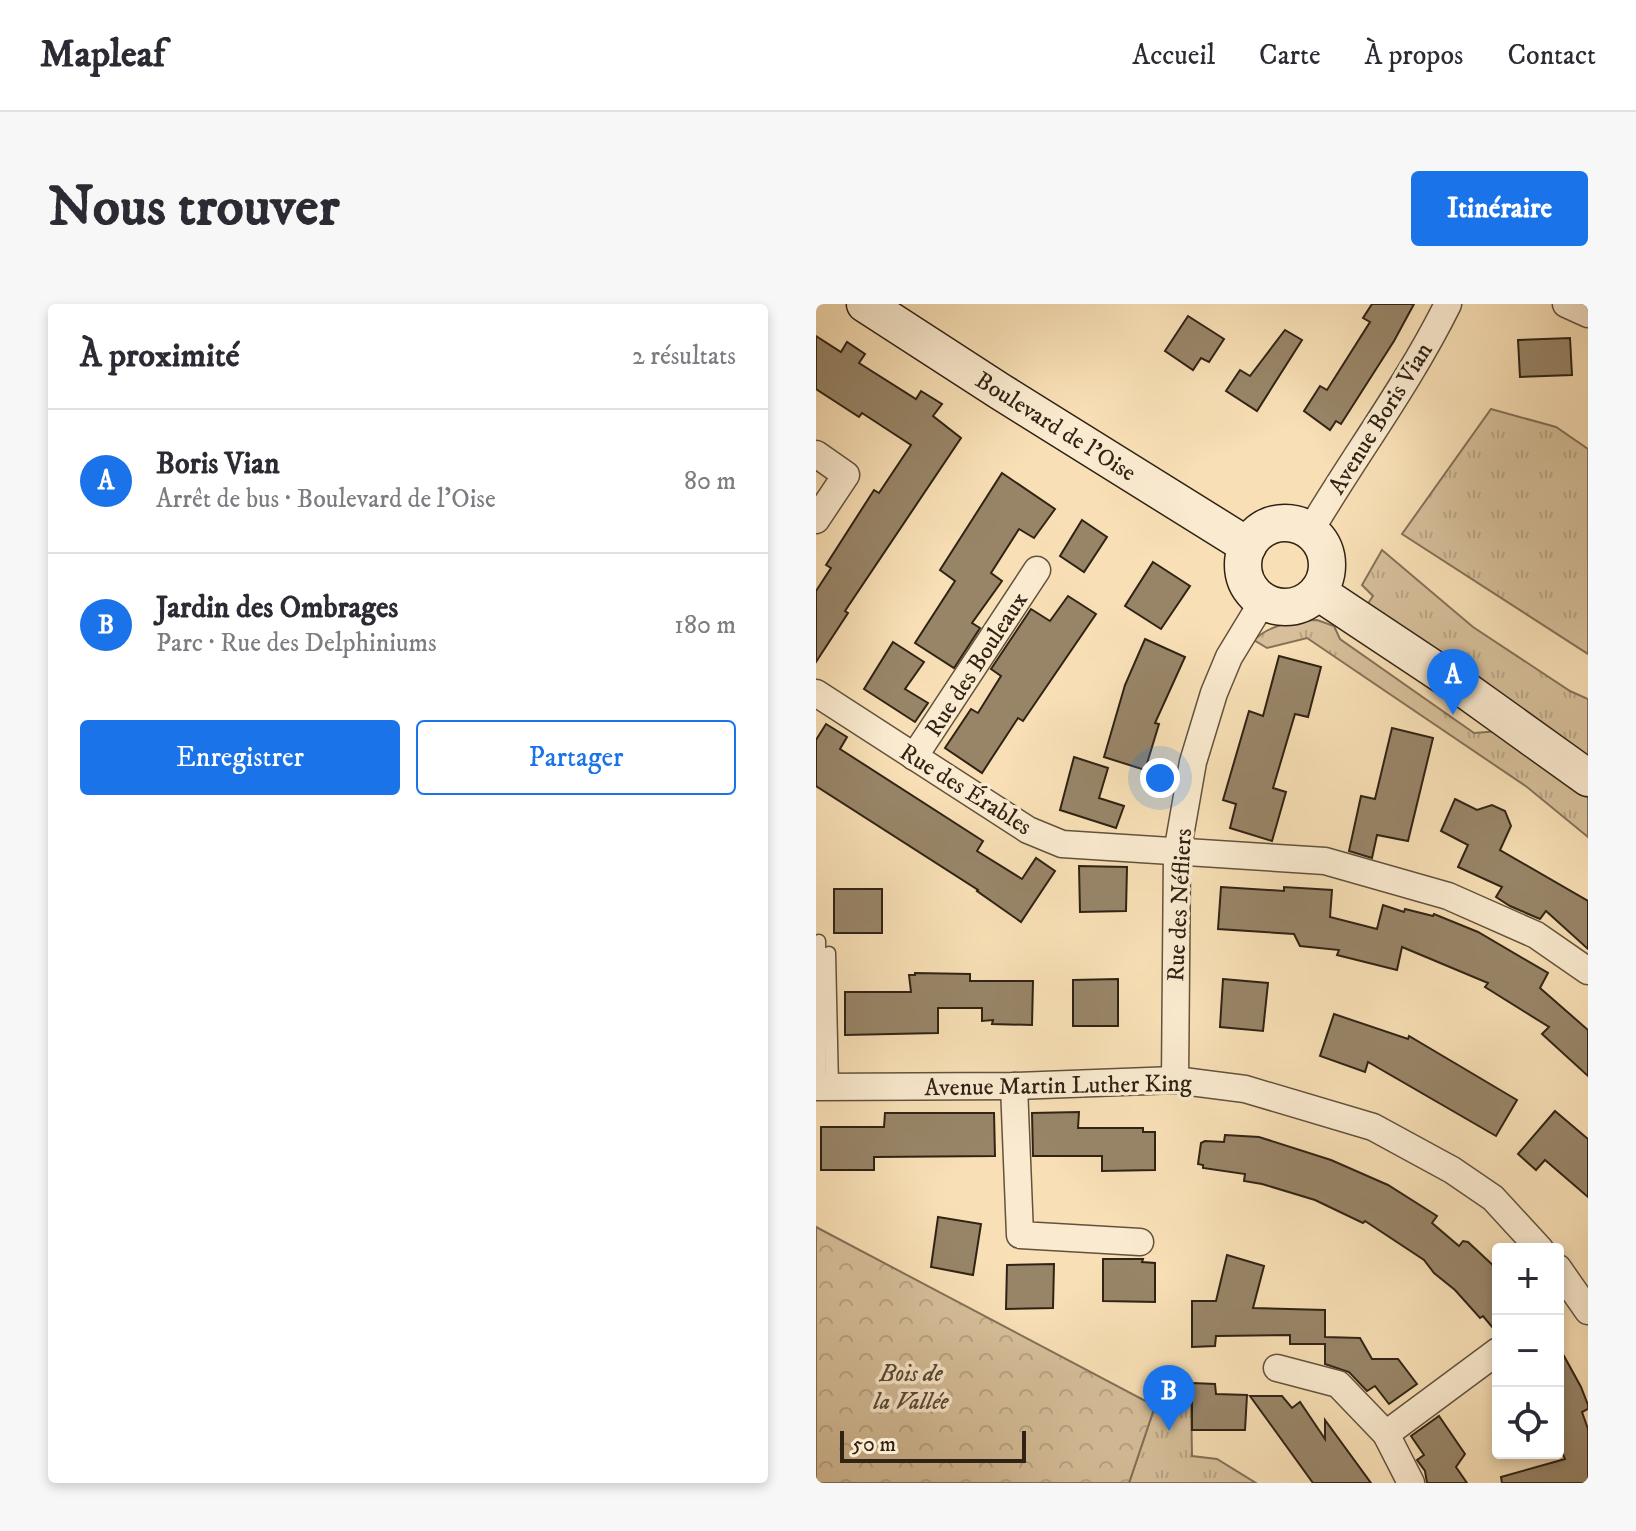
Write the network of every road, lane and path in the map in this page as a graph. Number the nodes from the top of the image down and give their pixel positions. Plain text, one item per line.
1 (865, 304) edge
2 (1448, 304) edge
3 (1566, 304) edge
4 (1588, 314) edge
5 (816, 454) edge
6 (816, 520) edge
7 (1310, 531) junction
8 (1248, 546) junction
9 (1037, 570) dead end
10 (1318, 592) junction
11 (1263, 601) junction
12 (816, 693) edge
13 (914, 757) junction
14 (1588, 778) edge
15 (1177, 853) junction
16 (819, 941) dead end
17 (829, 953) dead end
18 (1588, 971) edge
19 (1175, 1080) junction
20 (1014, 1086) junction
21 (823, 1087) edge
22 (1140, 1242) dead end
23 (1534, 1243) edge
24 (1564, 1281) edge
25 (1574, 1303) edge
26 (1492, 1355) edge
27 (1277, 1368) dead end
28 (1386, 1434) junction
29 (1411, 1483) edge

1 - 8 main road, Boulevard de l'Oise
2 - 7 street, Avenue Boris Vian
3 - 4 street
5 - 6 street
7 - 8 main road
7 - 10 main road
8 - 11 main road
9 - 13 street, Rue des Bouleaux
10 - 11 main road
10 - 14 main road
11 - 15 street, Rue des Néfliers
12 - 13 street, Rue des Érables
13 - 15 street, Rue des Érables
15 - 18 street, Rue des Érables
15 - 19 street, Rue des Néfliers
16 - 21 lane
17 - 21 lane
19 - 20 street, Avenue Martin Luther King
19 - 23 street, Avenue Martin Luther King
20 - 21 street, Avenue Martin Luther King
20 - 22 street
24 - 25 street
26 - 28 street
27 - 28 street
28 - 29 street

